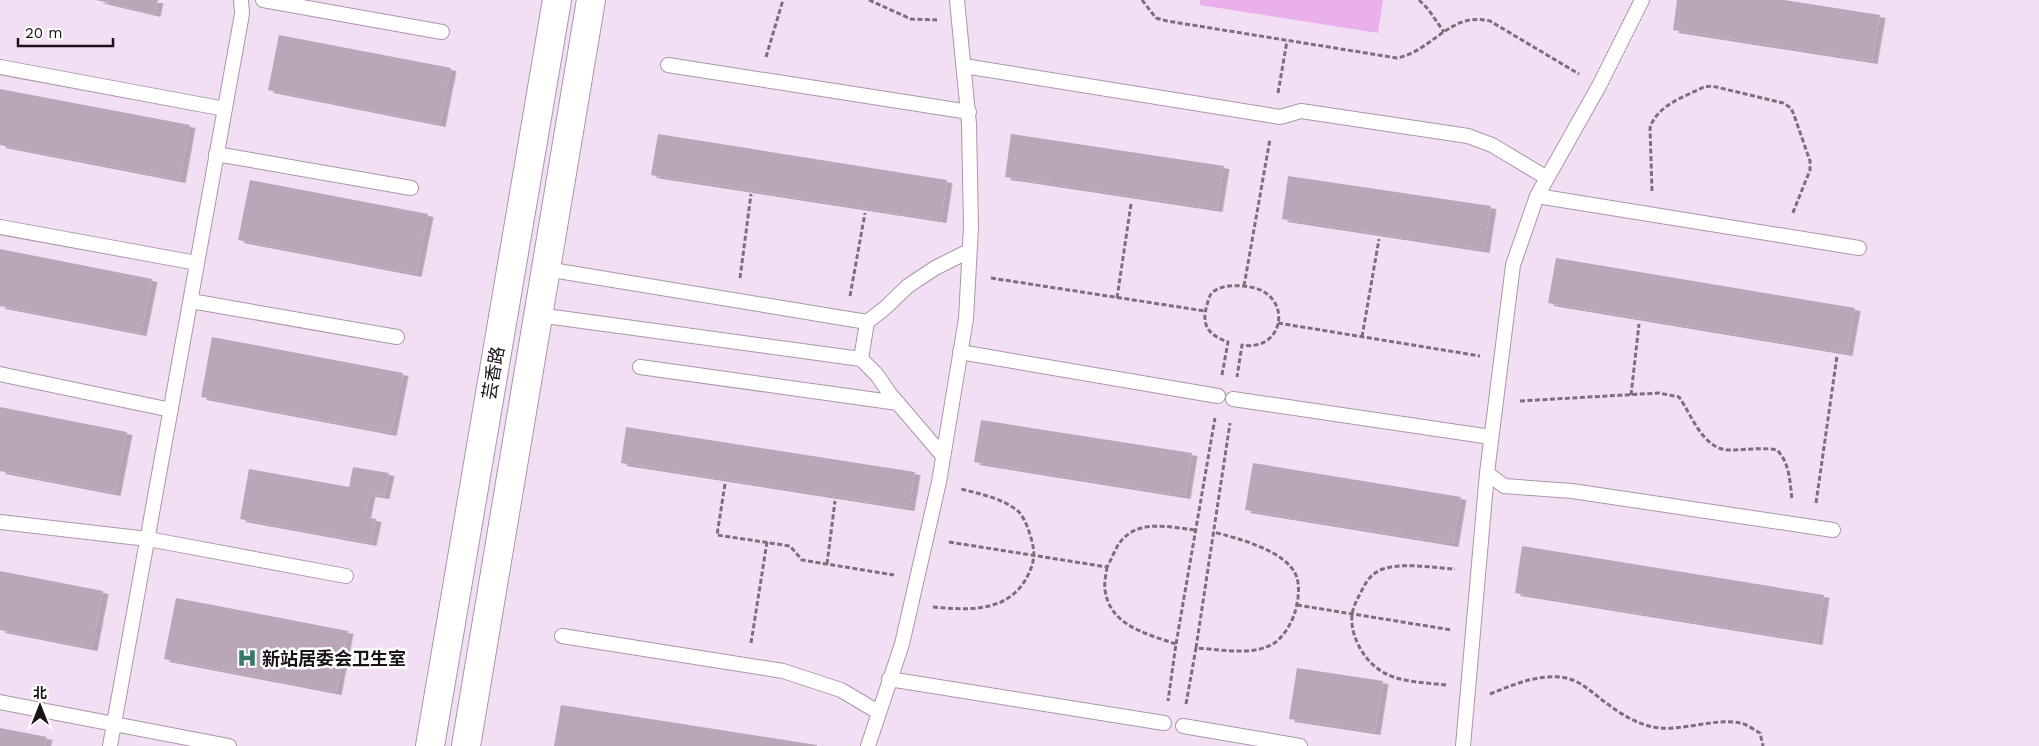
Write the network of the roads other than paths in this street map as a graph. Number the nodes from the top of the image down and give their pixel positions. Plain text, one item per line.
1 (241, 0) edge
2 (262, 0) edge
3 (557, 0) edge
4 (591, 0) edge
5 (957, 0) edge
6 (1642, 0) edge
7 (442, 32) dead end
8 (668, 65) dead end
9 (964, 66) junction
10 (0, 67) edge
11 (225, 109) junction
12 (969, 112) junction
13 (216, 154) junction
14 (1547, 178) junction
15 (411, 188) dead end
16 (1537, 196) junction
17 (0, 227) edge
18 (1859, 248) dead end
19 (970, 251) junction
20 (197, 264) junction
21 (546, 269) junction
22 (190, 301) junction
23 (538, 314) junction
24 (867, 322) junction
25 (397, 337) dead end
26 (960, 352) junction
27 (861, 359) junction
28 (640, 367) dead end
29 (0, 374) edge
30 (1218, 396) road end
31 (1233, 399) road end
32 (898, 403) junction
33 (171, 410) junction
34 (1491, 437) junction
35 (943, 456) junction
36 (1487, 473) junction
37 (0, 522) edge
38 (1833, 530) dead end
39 (148, 539) junction
40 (346, 576) dead end
41 (562, 636) dead end
42 (889, 679) junction
43 (0, 702) edge
44 (878, 712) junction
45 (1164, 723) road end
46 (114, 724) junction
47 (1183, 726) road end
48 (110, 746) edge
49 (228, 746) edge
50 (430, 746) edge
51 (466, 746) edge
52 (868, 746) edge
53 (1300, 746) edge
54 (1463, 746) edge

1 - 11 lane
2 - 7 lane
3 - 50 street, 芸香路
4 - 21 street, 芸香路
5 - 9 lane
6 - 14 lane
8 - 12 lane
9 - 12 lane
9 - 14 lane
10 - 11 lane
11 - 13 lane
12 - 19 lane
13 - 15 lane
13 - 20 lane
14 - 16 lane
16 - 18 lane
16 - 34 lane
17 - 20 lane
19 - 24 lane
19 - 26 lane
20 - 22 lane
21 - 23 street, 芸香路
21 - 24 lane
22 - 25 lane
22 - 33 lane
23 - 27 lane
23 - 51 street, 芸香路
24 - 27 lane
26 - 30 lane
26 - 35 lane
27 - 32 lane
28 - 32 lane
29 - 33 lane
31 - 34 lane
32 - 35 lane
33 - 39 lane
34 - 36 lane
35 - 42 lane
36 - 38 lane
36 - 54 lane
37 - 39 lane
39 - 40 lane
39 - 46 lane
41 - 44 lane
42 - 44 lane
42 - 45 lane
43 - 46 lane
44 - 52 lane
46 - 48 lane
46 - 49 lane
47 - 53 lane

